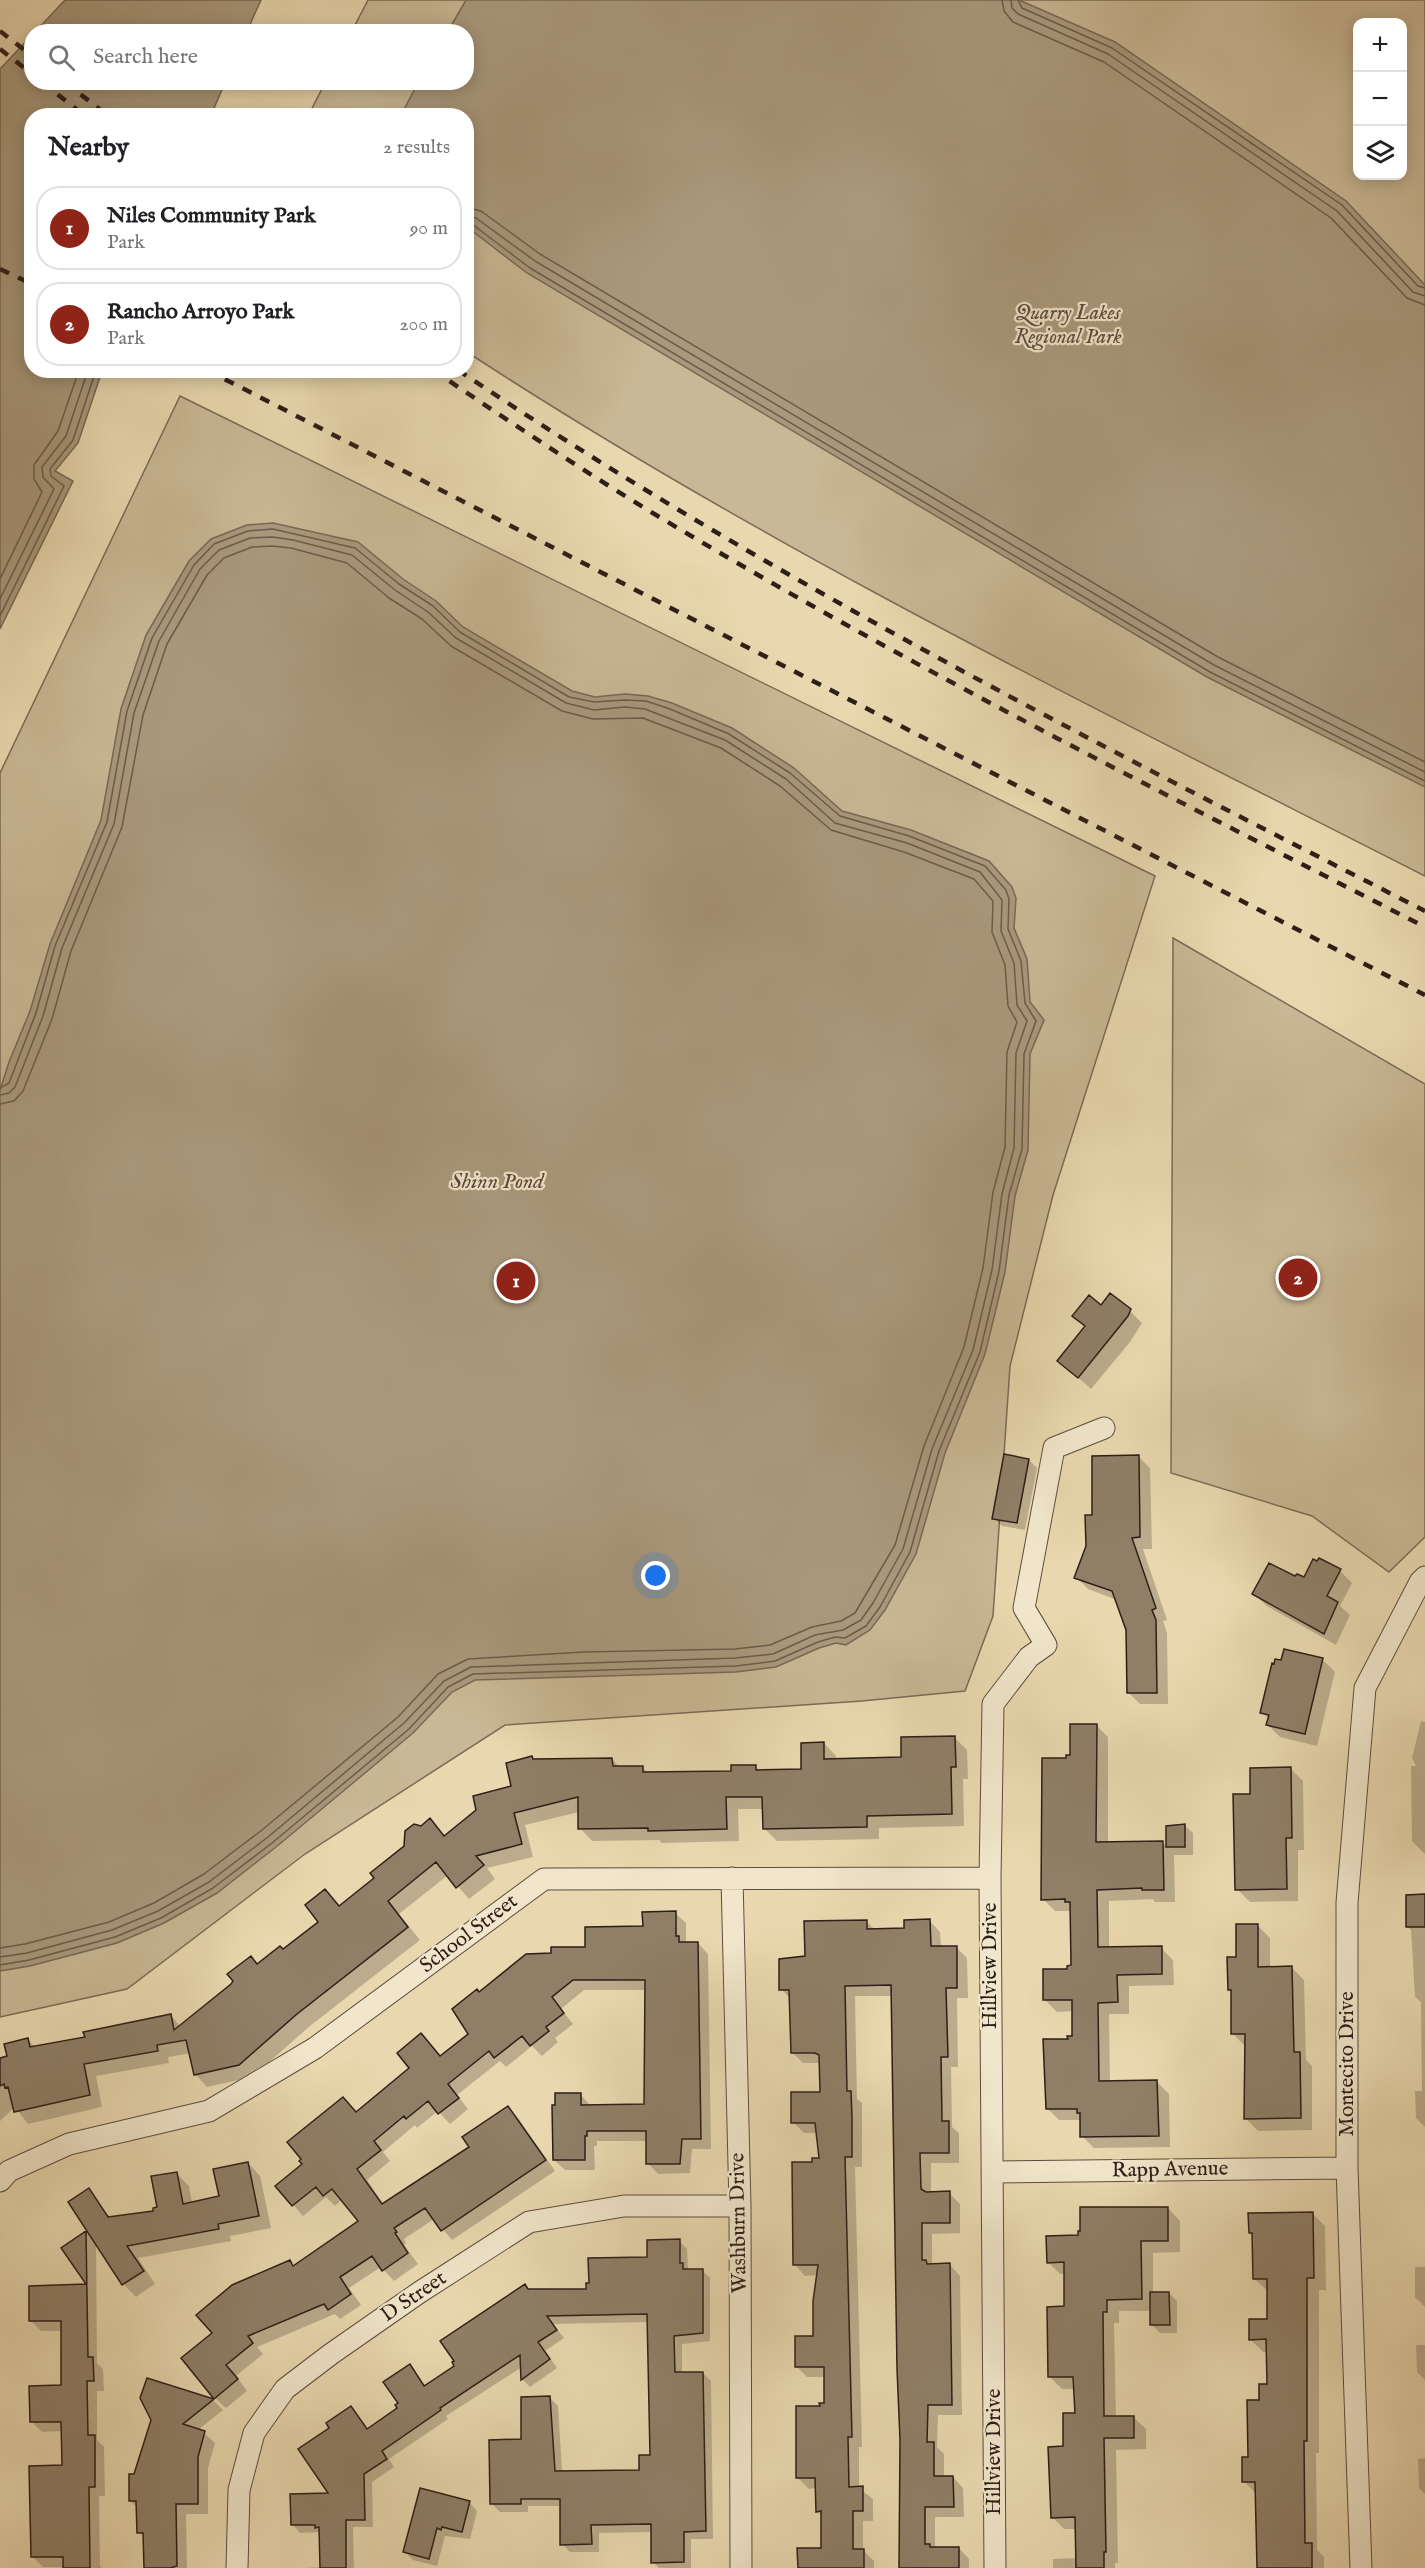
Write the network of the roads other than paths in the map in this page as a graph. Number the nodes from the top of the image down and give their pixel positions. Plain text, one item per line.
1 (1104, 1428) dead end
2 (1425, 1577) edge
3 (732, 1878) junction
4 (990, 1878) junction
5 (1347, 2168) junction
6 (992, 2172) junction
7 (0, 2181) edge
8 (740, 2206) junction
9 (237, 2568) edge
10 (741, 2568) edge
11 (994, 2568) edge
12 (1361, 2568) edge

1 - 4 street, Hillview Drive
2 - 5 street, Montecito Drive
3 - 4 street, School Street
3 - 7 street, School Street
3 - 8 street, Washburn Drive
4 - 6 street, Hillview Drive
5 - 6 street, Rapp Avenue
5 - 12 street, Montecito Drive
6 - 11 street, Hillview Drive
8 - 9 street, D Street
8 - 10 street, Washburn Drive

